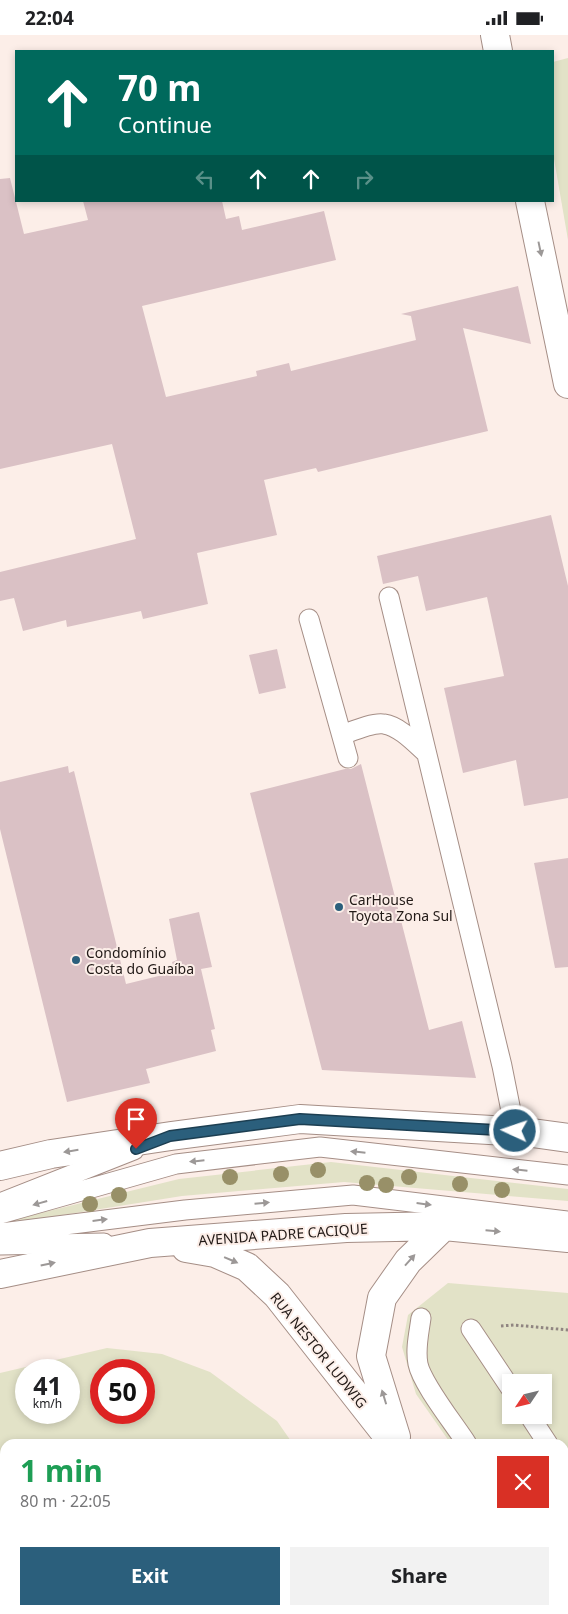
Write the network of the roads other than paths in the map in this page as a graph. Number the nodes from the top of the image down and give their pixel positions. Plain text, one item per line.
1 (495, 35) edge
2 (498, 50) edge
3 (530, 202) edge
4 (568, 384) edge
5 (389, 597) dead end
6 (309, 619) dead end
7 (342, 735) junction
8 (426, 753) junction
9 (348, 758) dead end
10 (515, 1131) junction
11 (170, 1136) junction
12 (568, 1137) edge
13 (0, 1166) edge
14 (568, 1175) edge
15 (0, 1203) edge
16 (0, 1214) edge
17 (568, 1221) edge
18 (444, 1226) junction
19 (0, 1233) edge
20 (568, 1238) edge
21 (150, 1243) junction
22 (0, 1245) edge
23 (0, 1274) edge
24 (421, 1317) dead end
25 (471, 1329) dead end
26 (502, 1376) edge
27 (535, 1424) edge
28 (390, 1439) edge
29 (396, 1439) edge
30 (464, 1439) edge
31 (545, 1439) edge

1 - 2 main road
3 -> 4 main road
5 - 8 lane
6 - 7 lane
7 - 8 lane
7 - 9 lane
8 - 10 lane
10 - 11 main road
10 - 12 main road
11 -> 13 main road
11 - 15 lane
14 -> 16 lane
19 -> 17 lane
18 -> 20 main road, AVENIDA PADRE CACIQUE
18 - 21 main road, AVENIDA PADRE CACIQUE
29 -> 18 main road, RUA NESTOR LUDWIG
21 - 22 lane
23 -> 21 main road, AVENIDA PADRE CACIQUE
21 -> 28 main road, RUA NESTOR LUDWIG
24 - 30 lane
25 - 26 lane
27 - 31 lane

